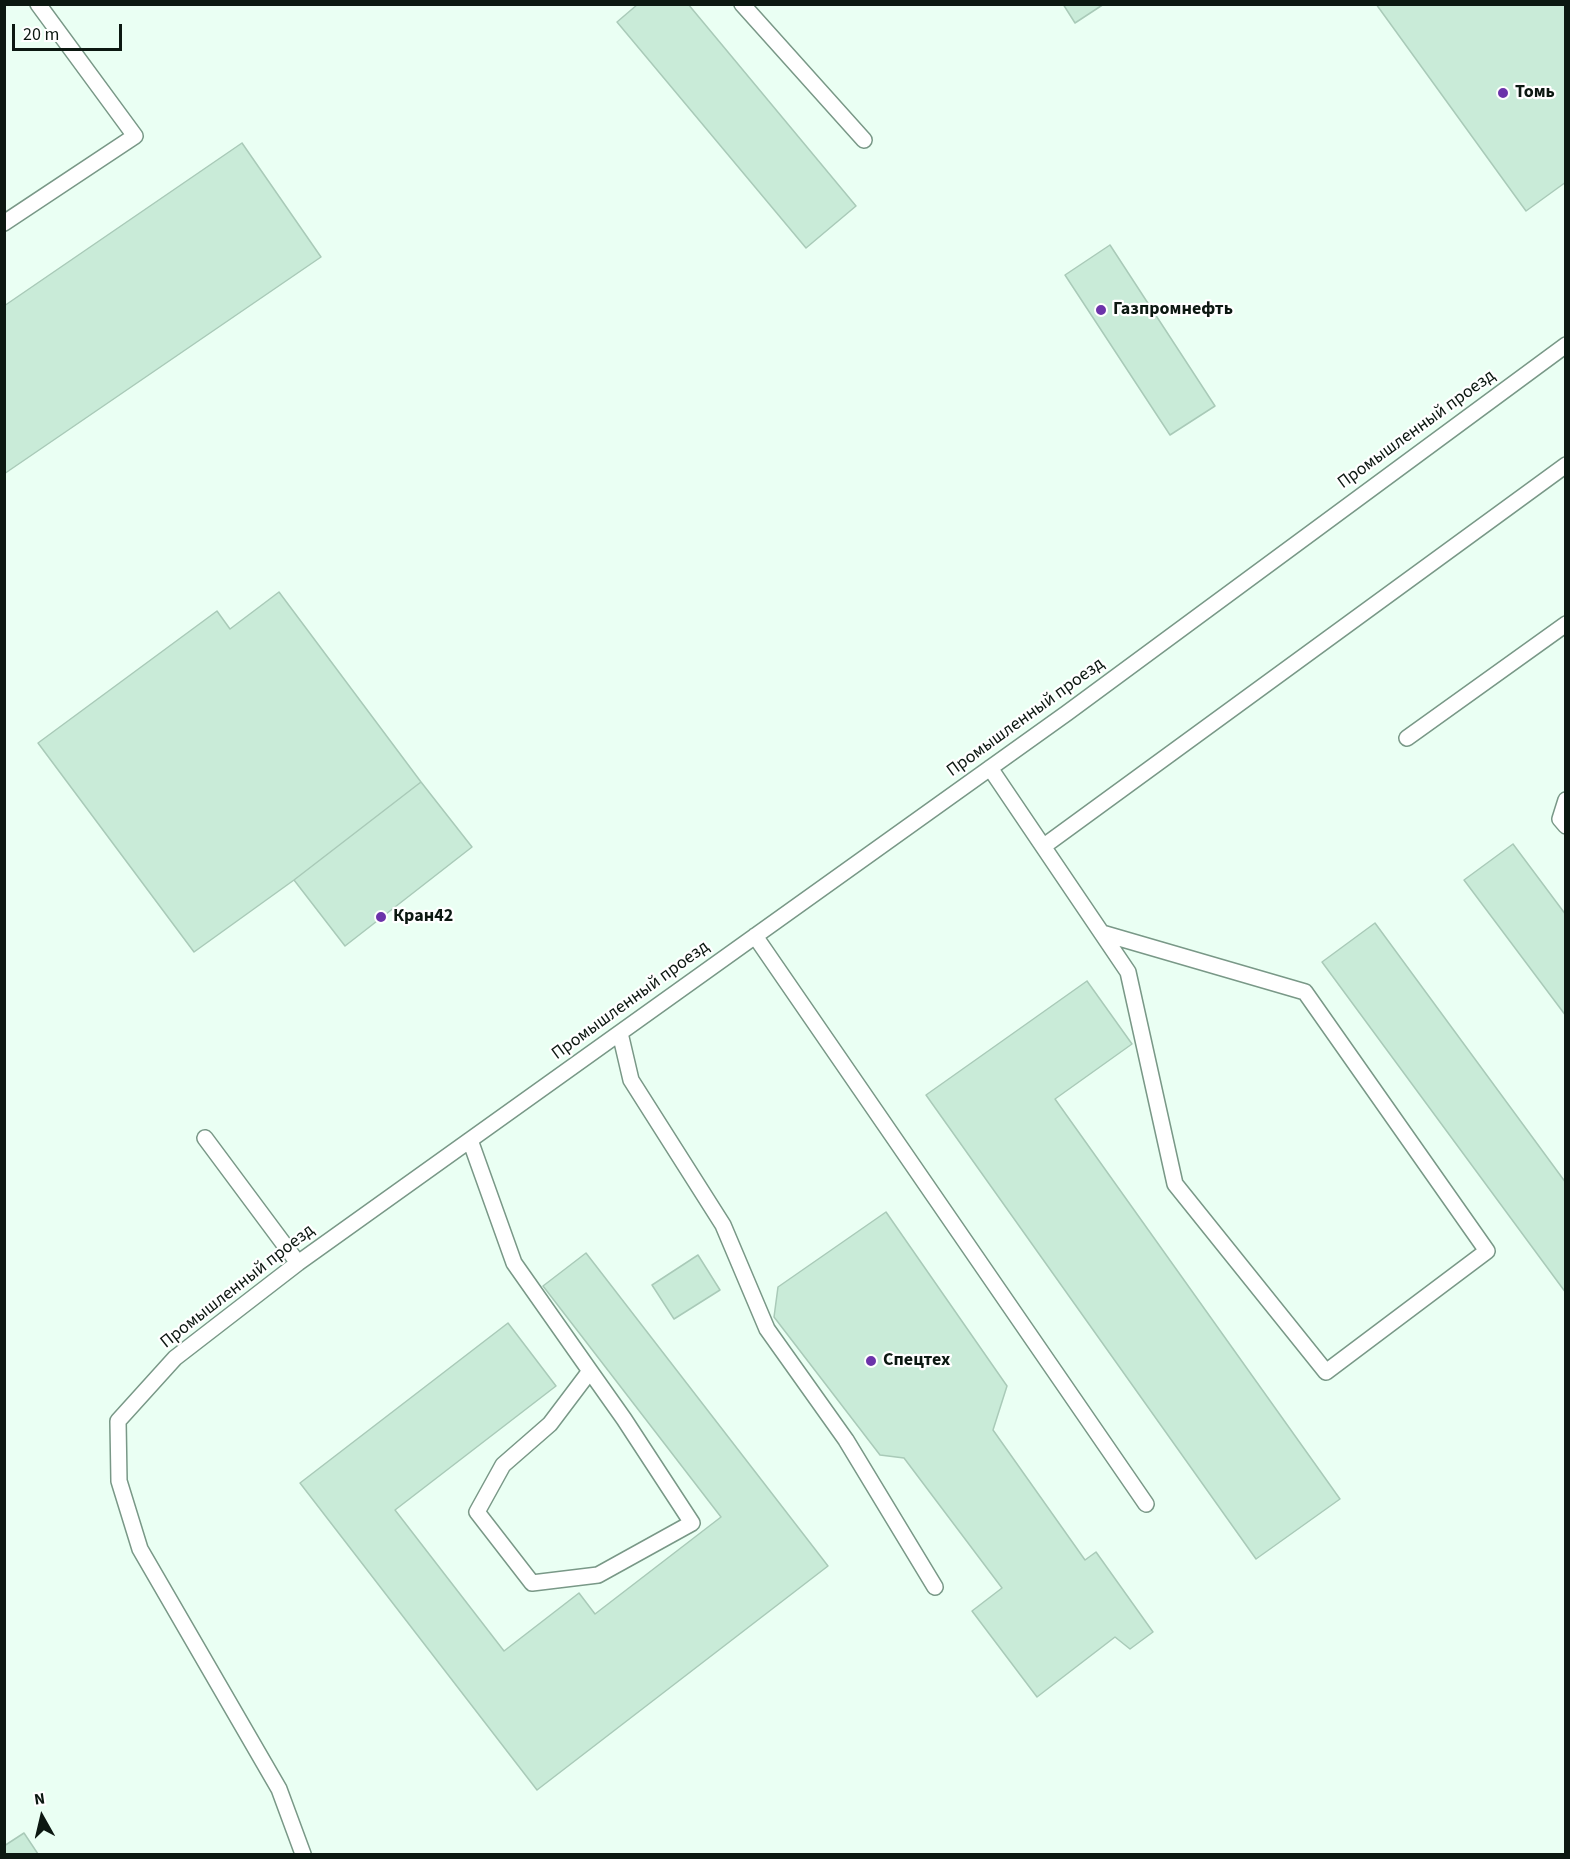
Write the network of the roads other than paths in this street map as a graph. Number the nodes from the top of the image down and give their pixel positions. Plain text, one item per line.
1 (38, 4) edge
2 (742, 4) edge
3 (864, 140) dead end
4 (4, 223) edge
5 (1566, 345) edge
6 (1566, 465) edge
7 (1566, 624) edge
8 (1407, 738) dead end
9 (990, 768) junction
10 (1566, 800) edge
11 (1566, 826) edge
12 (1044, 846) junction
13 (1102, 933) junction
14 (755, 936) junction
15 (620, 1033) junction
16 (205, 1138) dead end
17 (470, 1140) junction
18 (298, 1263) junction
19 (590, 1371) junction
20 (1146, 1504) dead end
21 (935, 1587) dead end
22 (303, 1854) edge

1 - 4 lane
2 - 3 lane
5 - 9 lane, Промышленный проезд
6 - 12 lane
7 - 8 lane
9 - 12 lane
9 - 14 lane, Промышленный проезд
10 - 11 lane
12 - 13 lane
13 - 13 lane
14 - 15 lane, Промышленный проезд
14 - 20 lane
15 - 17 lane, Промышленный проезд
15 - 21 lane
16 - 18 lane
17 - 18 lane, Промышленный проезд
17 - 19 lane
18 - 22 lane, Промышленный проезд
19 - 19 lane

